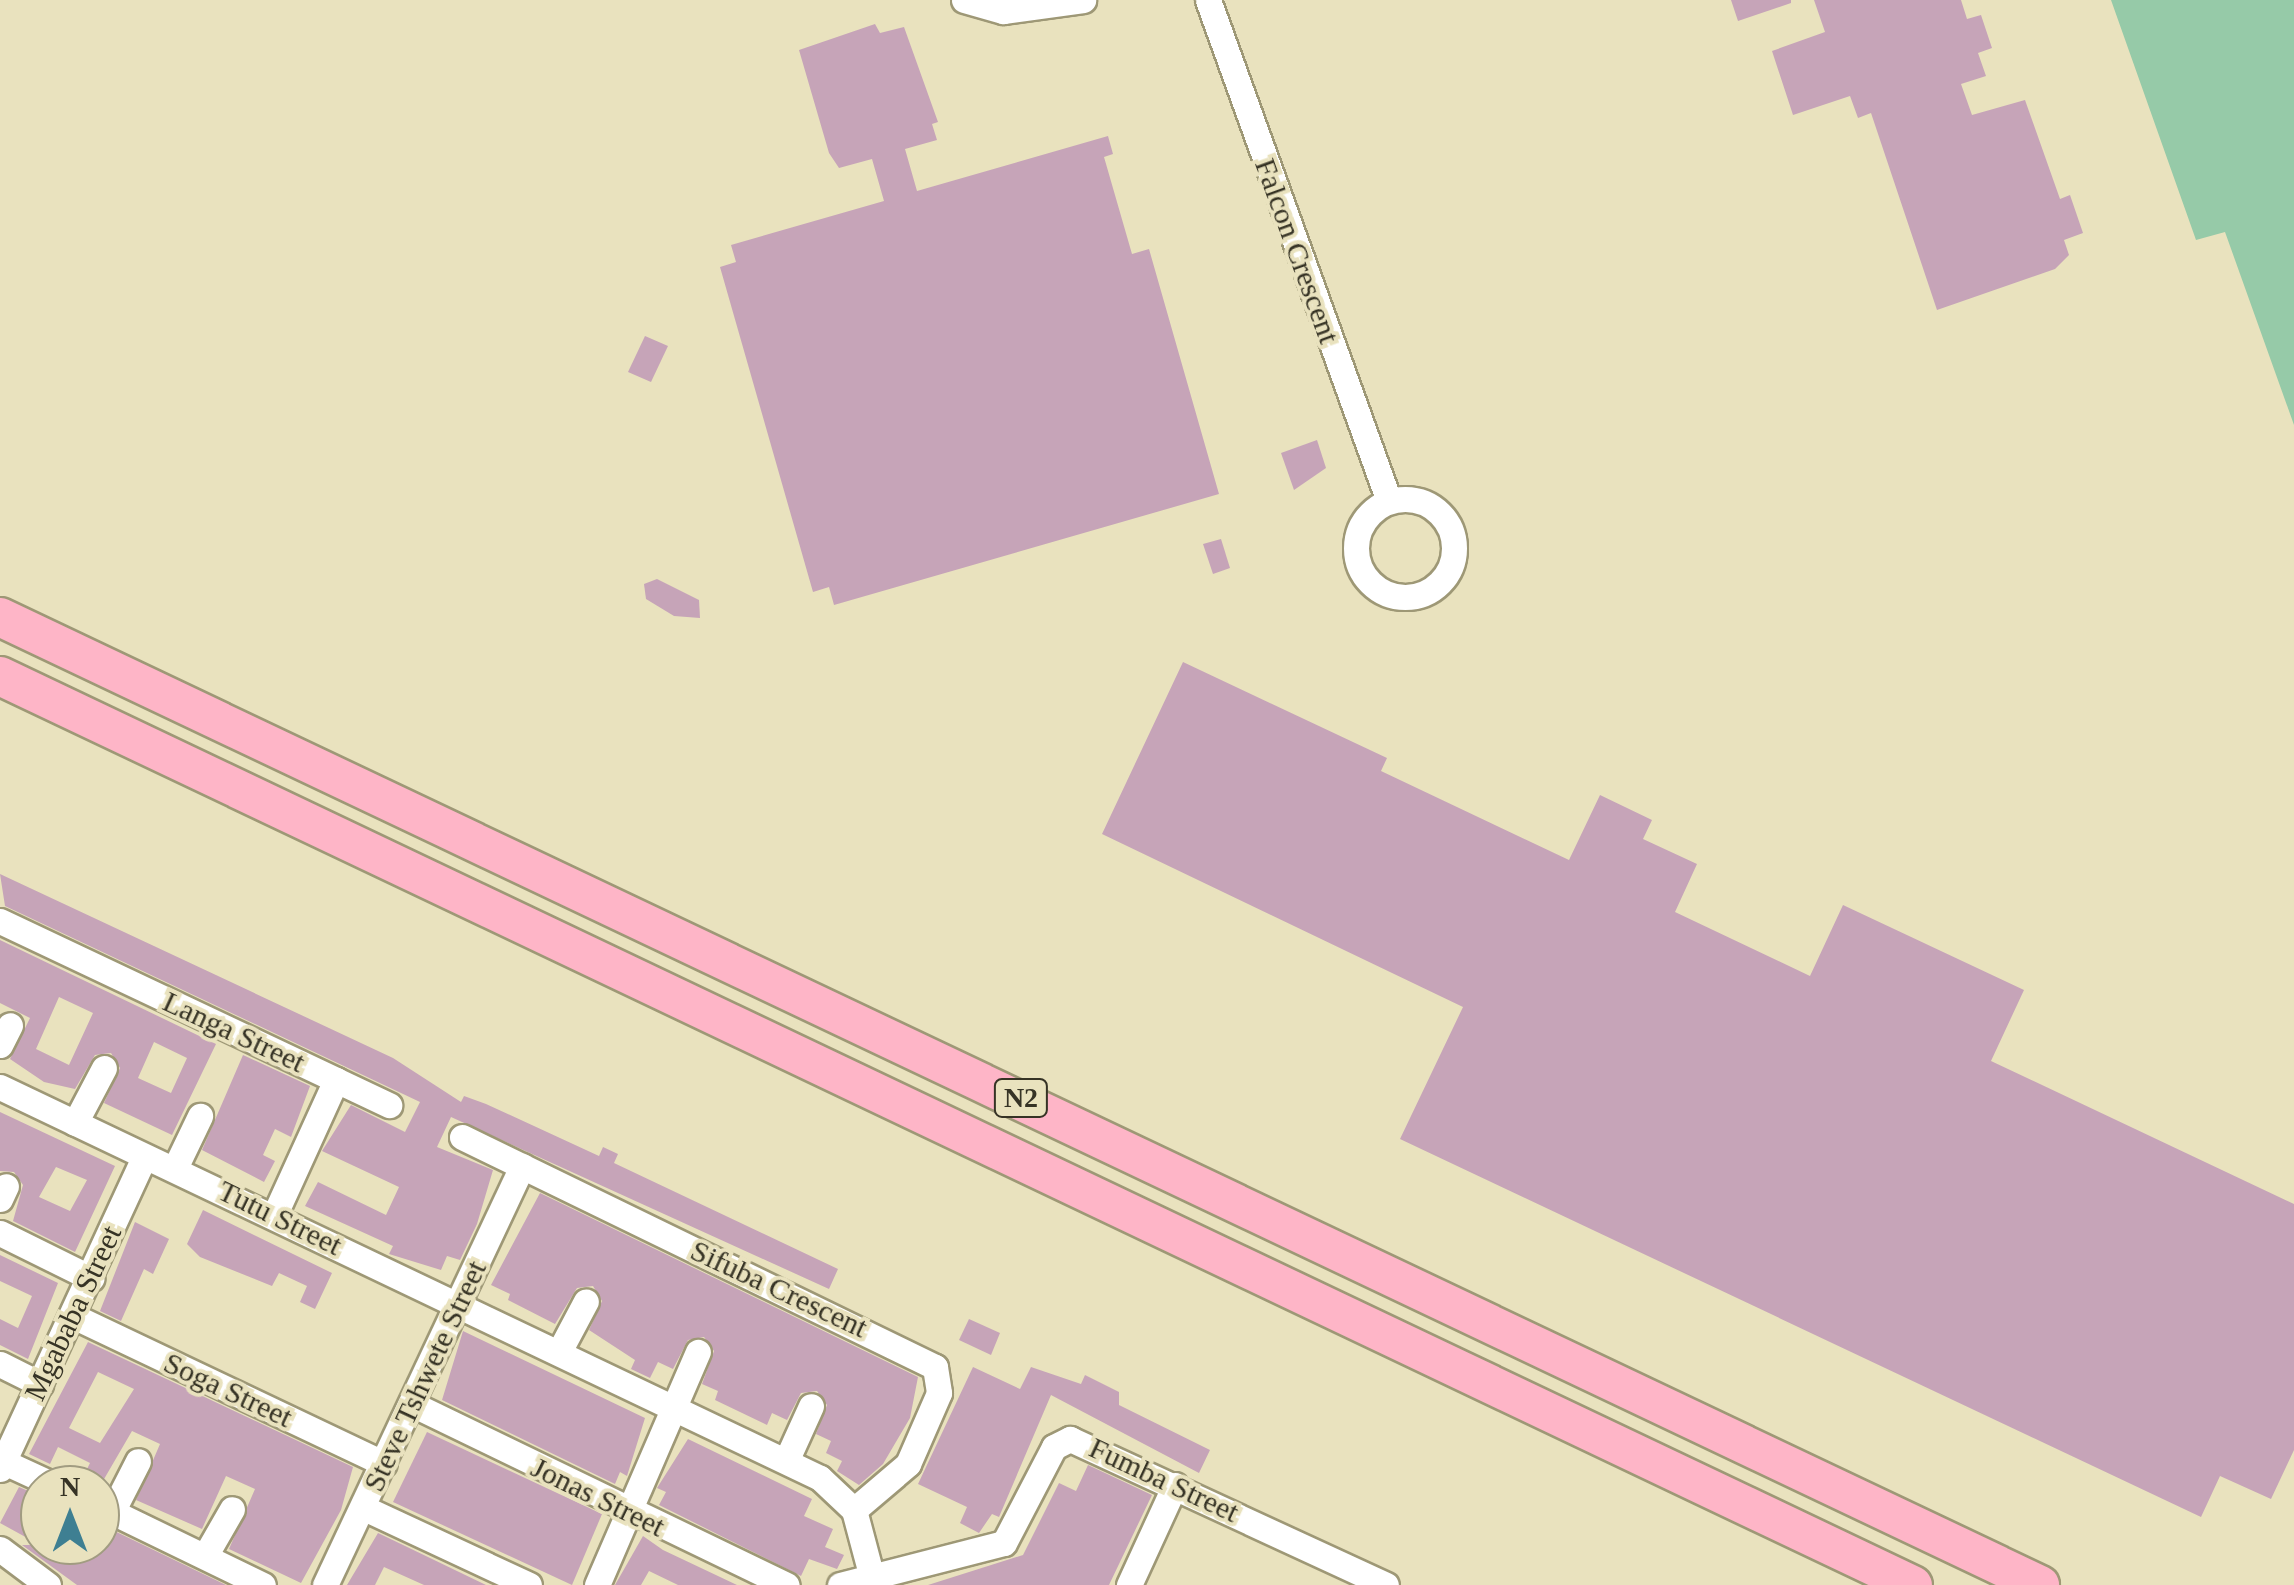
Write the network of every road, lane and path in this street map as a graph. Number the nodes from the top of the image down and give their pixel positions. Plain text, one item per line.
1 (964, 0) edge
2 (1082, 0) edge
3 (1208, 0) edge
4 (1389, 501) dead end
5 (0, 617) edge
6 (0, 676) edge
7 (0, 920) edge
8 (104, 1068) dead end
9 (336, 1080) junction
10 (0, 1086) edge
11 (390, 1105) dead end
12 (200, 1116) dead end
13 (76, 1123) junction
14 (462, 1137) dead end
15 (144, 1157) junction
16 (522, 1166) junction
17 (175, 1168) junction
18 (275, 1214) junction
19 (0, 1233) edge
20 (91, 1278) junction
21 (586, 1300) dead end
22 (458, 1305) junction
23 (73, 1316) junction
24 (560, 1350) junction
25 (698, 1352) dead end
26 (0, 1364) edge
27 (40, 1384) junction
28 (412, 1404) junction
29 (680, 1405) junction
30 (812, 1406) dead end
31 (787, 1459) junction
32 (138, 1461) dead end
33 (384, 1464) junction
34 (2, 1465) edge
35 (1175, 1485) junction
36 (120, 1488) edge
37 (364, 1508) junction
38 (232, 1509) dead end
39 (854, 1510) junction
40 (630, 1514) junction
41 (120, 1516) edge
42 (0, 1549) edge
43 (205, 1556) junction
44 (874, 1582) edge
45 (48, 1585) edge
46 (264, 1585) edge
47 (325, 1585) edge
48 (529, 1585) edge
49 (597, 1585) edge
50 (786, 1585) edge
51 (840, 1585) edge
52 (1129, 1585) edge
53 (1386, 1585) edge
54 (1913, 1585) edge
55 (2040, 1585) edge

1 - 2 street
3 - 4 street, Falcon Crescent
5 - 55 highway, N2
6 - 54 highway, N2
7 - 9 street, Langa Street
8 - 13 street
9 - 11 street
9 - 18 street, Langa Street
10 - 13 street, Tutu Street
12 - 17 street
13 - 15 street, Tutu Street
14 - 16 street, Sifuba Crescent
15 - 17 street, Tutu Street
15 - 20 street, Mgababa Street
16 - 22 street, Steve Tshwete Street
16 - 39 street, Sifuba Crescent
17 - 18 street, Tutu Street
18 - 22 street, Tutu Street
19 - 20 street
20 - 23 street, Mgababa Street
21 - 24 street
22 - 24 street, Tutu Street
22 - 28 street, Steve Tshwete Street
23 - 27 street, Mgababa Street
23 - 33 street, Soga Street
24 - 29 street, Tutu Street
25 - 29 street
26 - 27 street
27 - 34 street, Mgababa Street
28 - 33 street, Steve Tshwete Street
28 - 40 street, Jonas Street
29 - 31 street, Tutu Street
29 - 40 street
30 - 31 street
31 - 39 street, Tutu Street
32 - 36 street
33 - 37 street, Steve Tshwete Street
35 - 44 street, Fumba Street
35 - 52 street
35 - 53 street, Fumba Street
37 - 47 street, Steve Tshwete Street
37 - 48 street
38 - 43 street
39 - 44 street
40 - 49 street
40 - 50 street, Jonas Street
41 - 43 street
42 - 45 street
43 - 46 street
44 - 51 street

